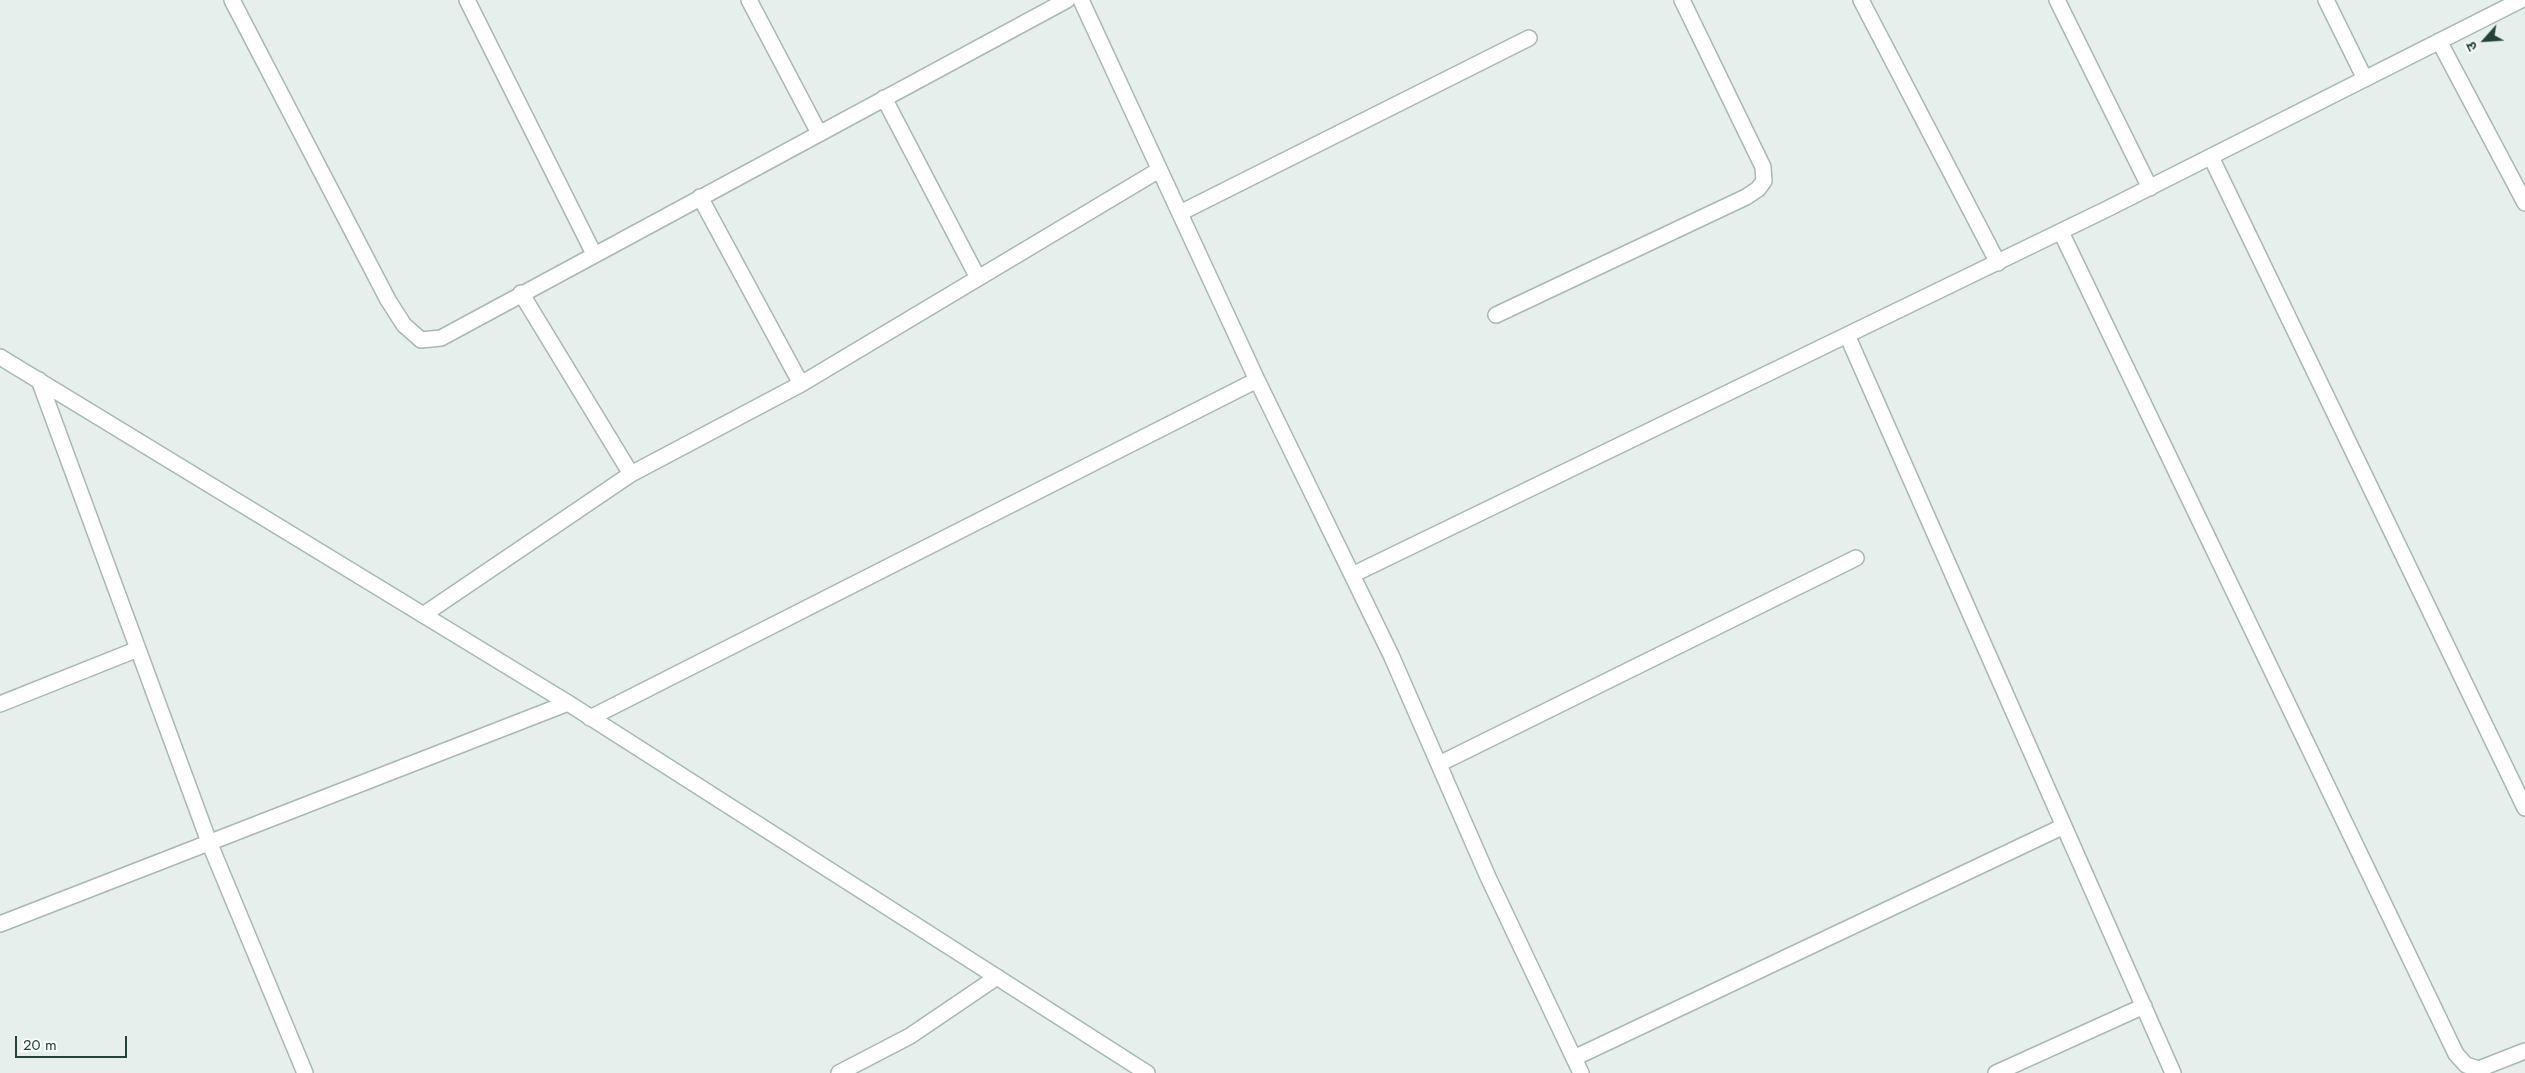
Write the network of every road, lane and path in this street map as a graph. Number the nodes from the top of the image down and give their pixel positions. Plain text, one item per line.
1 (232, 0) edge
2 (467, 0) edge
3 (749, 0) edge
4 (1067, 0) edge
5 (1081, 0) edge
6 (1682, 0) edge
7 (1861, 0) edge
8 (2058, 0) edge
9 (2326, 0) edge
10 (2516, 1) edge
11 (1528, 38) dead end
12 (2439, 41) junction
13 (2364, 79) junction
14 (884, 98) junction
15 (819, 133) junction
16 (2211, 157) junction
17 (1159, 170) junction
18 (2150, 188) junction
19 (700, 197) junction
20 (2525, 203) edge
21 (1180, 213) junction
22 (2061, 232) junction
23 (594, 254) junction
24 (1998, 263) junction
25 (978, 278) junction
26 (521, 293) junction
27 (1496, 315) dead end
28 (1847, 336) junction
29 (0, 357) edge
30 (40, 380) junction
31 (1257, 380) junction
32 (801, 384) junction
33 (631, 474) junction
34 (1856, 558) dead end
35 (1352, 575) junction
36 (423, 615) junction
37 (138, 649) junction
38 (568, 703) junction
39 (0, 704) edge
40 (590, 718) junction
41 (1439, 764) junction
42 (2525, 808) edge
43 (2064, 826) junction
44 (209, 842) junction
45 (0, 924) edge
46 (997, 978) junction
47 (2144, 1006) junction
48 (2525, 1051) edge
49 (1574, 1058) junction
50 (849, 1071) edge
51 (305, 1073) edge
52 (1147, 1073) edge
53 (1581, 1073) edge
54 (1996, 1073) edge
55 (2173, 1073) edge

1 - 26 street
2 - 23 street
3 - 15 street
4 - 14 street
5 - 17 street
6 - 27 street
7 - 24 street
8 - 18 street
9 - 13 street
10 - 12 street
11 - 21 street
12 - 13 street
12 - 20 street
13 - 16 street
14 - 15 street
14 - 25 street
15 - 19 street
16 - 18 street
16 - 42 street
17 - 21 street
17 - 25 street
18 - 22 street
19 - 23 street
19 - 32 street
21 - 31 street
22 - 24 street
22 - 48 street
23 - 26 street
24 - 28 street
25 - 32 street
26 - 33 street
28 - 35 street
28 - 43 street
29 - 30 street
30 - 36 street
30 - 37 street
31 - 35 street
31 - 40 street
32 - 33 street
33 - 36 street
34 - 41 street
35 - 41 street
36 - 38 street
37 - 39 street
37 - 44 street
38 - 40 street
38 - 44 street
40 - 46 street
41 - 49 street
43 - 47 street
43 - 49 street
44 - 45 street
44 - 51 street
46 - 50 street
46 - 52 street
47 - 54 street
47 - 55 street
49 - 53 street

